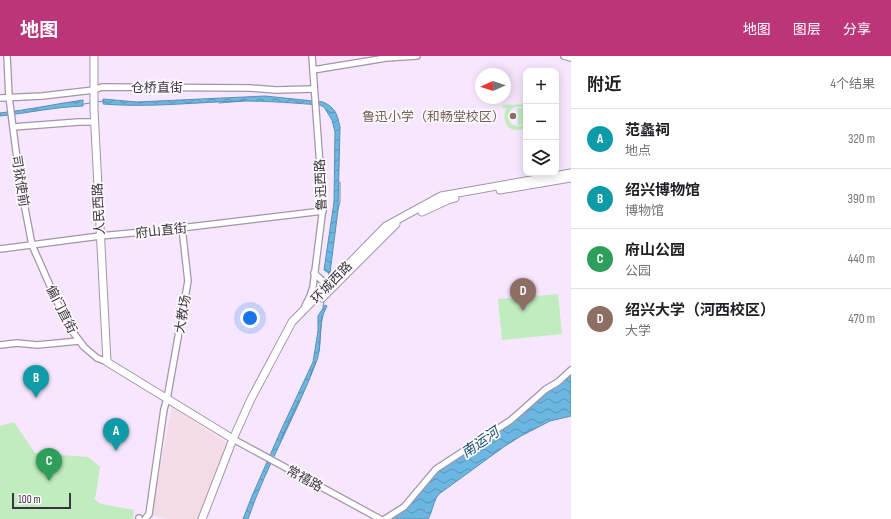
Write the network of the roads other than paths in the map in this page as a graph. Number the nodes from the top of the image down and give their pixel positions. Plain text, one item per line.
1 (7, 56) edge
2 (94, 56) edge
3 (312, 56) edge
4 (417, 56) edge
5 (564, 56) edge
6 (571, 58) edge
7 (313, 70) junction
8 (314, 89) junction
9 (94, 90) junction
10 (9, 97) junction
11 (0, 98) edge
12 (94, 122) junction
13 (13, 127) junction
14 (571, 173) edge
15 (571, 178) edge
16 (323, 211) junction
17 (182, 228) junction
18 (100, 236) junction
19 (32, 245) junction
20 (0, 249) edge
21 (314, 273) junction
22 (332, 284) junction
23 (319, 297) junction
24 (302, 312) junction
25 (79, 341) junction
26 (0, 345) edge
27 (107, 362) junction
28 (571, 370) edge
29 (167, 398) junction
30 (235, 440) junction
31 (378, 518) edge
32 (147, 519) edge
33 (202, 519) edge
34 (207, 519) edge
35 (385, 519) edge

1 - 10 street, 司狱使前
2 - 9 main road, 人民西路
3 - 7 street, 鲁迅西路
4 - 7 street
5 - 6 street
7 - 8 street, 鲁迅西路
8 - 9 street, 仓桥直街
8 - 16 street, 鲁迅西路
9 - 10 street, 仓桥直街
9 - 12 main road, 人民西路
10 - 11 street, 仓桥直街
10 - 13 street, 司狱使前
12 - 13 street
12 - 18 main road, 人民西路
13 - 19 street, 司狱使前
14 - 22 main road, 环城西路
15 - 22 main road, 环城西路
16 - 17 street, 府山直街
16 - 21 street, 鲁迅西路
17 - 18 street, 府山直街
17 - 29 street, 大教场
18 - 19 street, 府山直街
18 - 27 main road, 人民西路
19 - 20 street, 府山直街
19 - 25 street, 偏门直街
21 - 22 street
21 - 24 street, 鲁迅西路
22 - 23 main road, 环城西路
23 - 24 main road, 环城西路
23 - 30 main road, 环城西路
24 - 30 main road, 环城西路
25 - 26 street
25 - 27 street, 偏门直街
27 - 29 main road
28 - 35 street
29 - 30 main road
29 - 32 street
30 - 31 street, 常禧路
30 - 33 main road, 环城西路
30 - 34 main road, 环城西路

